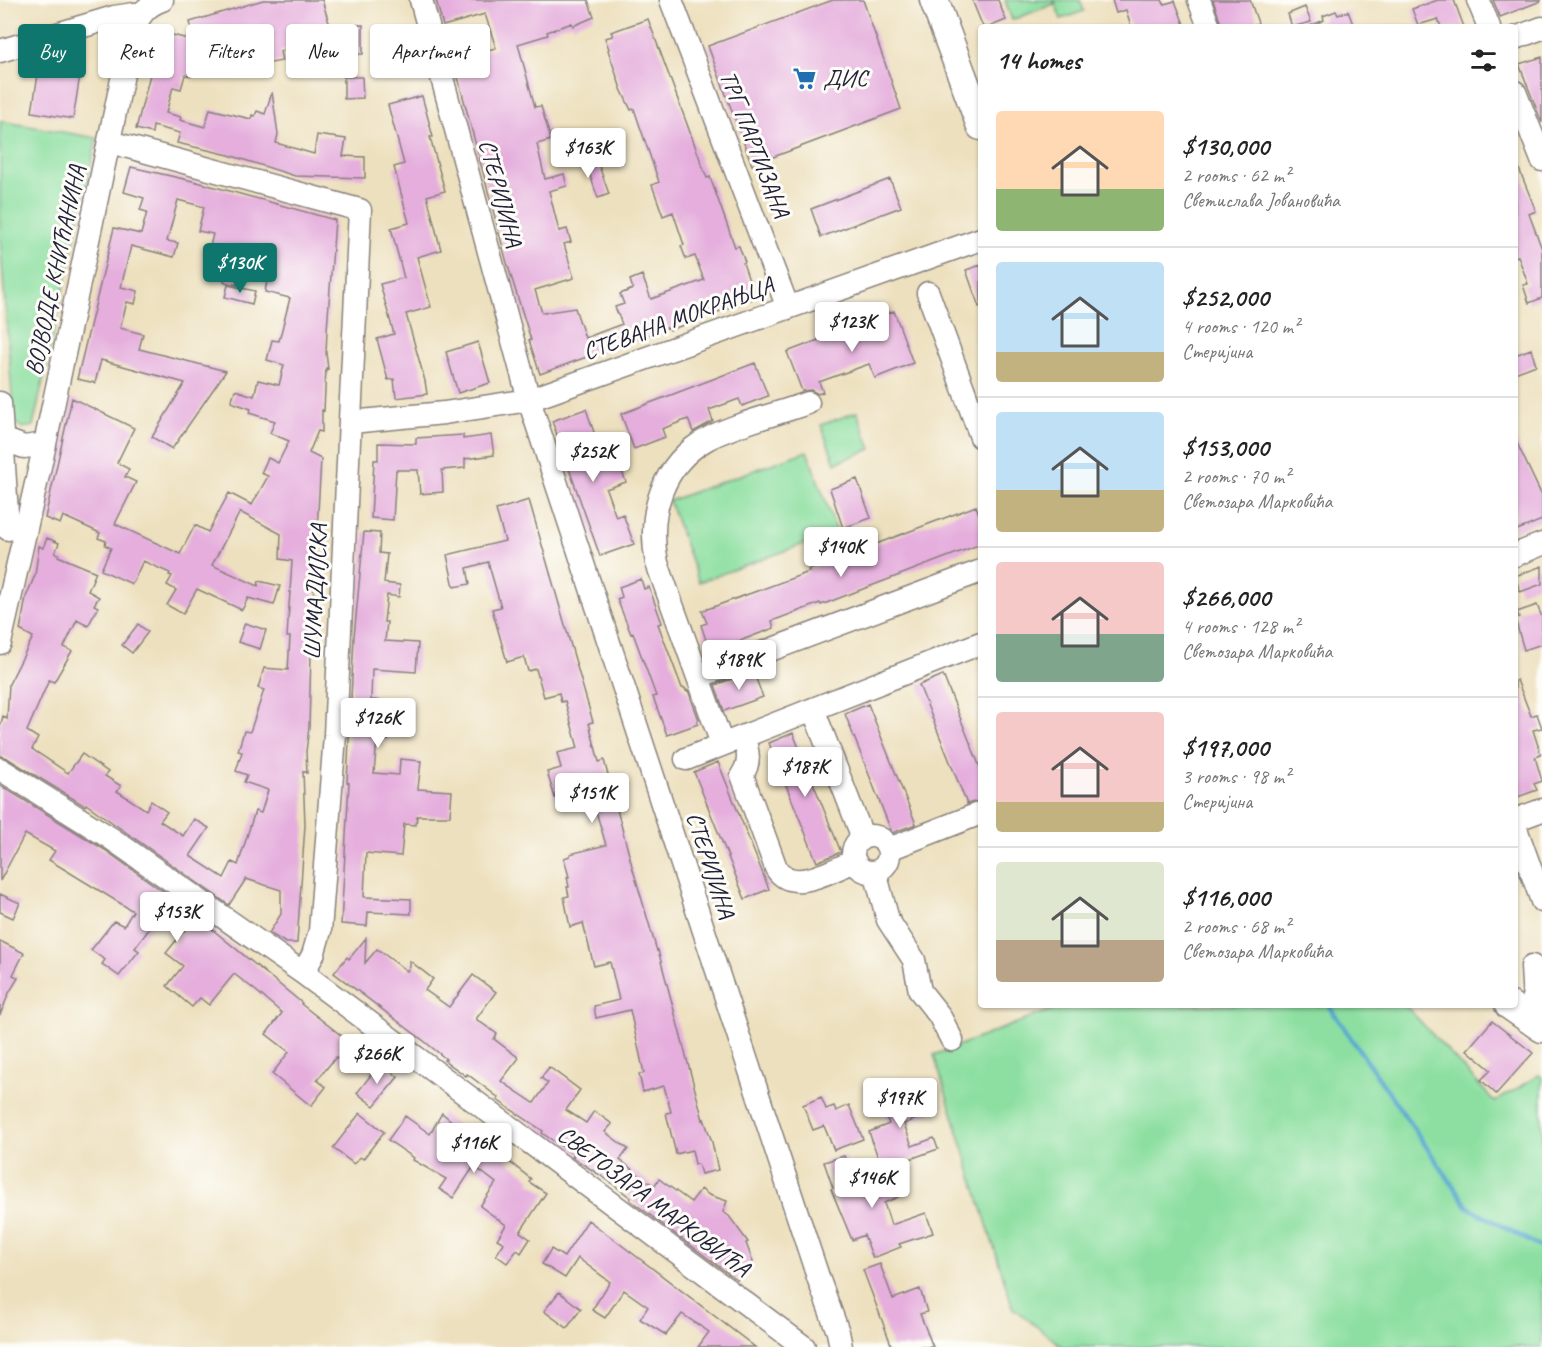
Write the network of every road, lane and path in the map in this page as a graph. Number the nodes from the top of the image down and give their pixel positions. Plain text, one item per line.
1 (162, 0) edge
2 (421, 0) edge
3 (671, 0) edge
4 (934, 0) edge
5 (1199, 0) edge
6 (1478, 0) edge
7 (140, 14) junction
8 (1208, 24) edge
9 (1488, 24) edge
10 (1542, 28) edge
11 (1518, 37) edge
12 (0, 51) edge
13 (1518, 100) edge
14 (978, 118) edge
15 (110, 142) junction
16 (1542, 160) edge
17 (978, 240) edge
18 (928, 292) dead end
19 (788, 308) junction
20 (529, 400) junction
21 (0, 403) edge
22 (808, 403) dead end
23 (351, 422) junction
24 (978, 429) edge
25 (3, 439) junction
26 (45, 444) junction
27 (11, 530) edge
28 (1542, 544) edge
29 (1518, 554) edge
30 (978, 572) edge
31 (0, 643) edge
32 (978, 644) edge
33 (698, 678) junction
34 (813, 709) junction
35 (732, 741) junction
36 (686, 759) dead end
37 (0, 769) edge
38 (1542, 810) edge
39 (978, 814) edge
40 (1518, 819) edge
41 (1518, 834) edge
42 (863, 838) junction
43 (889, 849) junction
44 (855, 861) junction
45 (875, 872) junction
46 (1542, 901) edge
47 (1530, 967) edge
48 (303, 973) junction
49 (1513, 1008) edge
50 (1538, 1025) edge
51 (952, 1040) dead end
52 (804, 1347) edge
53 (841, 1347) edge

1 - 7 street
2 - 20 street, СТЕРИЈИНА
3 - 19 street, ТРГ ПАРТИЗАНА
4 - 14 main road
5 - 8 street
6 - 9 street
7 - 12 street
7 - 15 street, ВОЈВОДЕ КНИЋАНИНА
10 - 11 street
13 - 16 street
15 - 23 street, ШУМАДИЈСКА
15 - 26 street, ВОЈВОДЕ КНИЋАНИНА
17 - 19 street, СТЕВАНА МОКРАЊЦА
18 - 24 street
19 - 20 street, СТЕВАНА МОКРАЊЦА
20 - 23 street
20 - 53 street, СТЕРИЈИНА
21 - 25 street, ВОЈВОДЕ КНИЋАНИНА
22 - 33 street
23 - 48 street, ШУМАДИЈСКА
25 - 26 street
25 - 27 street, ВОЈВОДЕ КНИЋАНИНА
26 - 27 street, ВОЈВОДЕ КНИЋАНИНА
27 - 31 street, ВОЈВОДЕ КНИЋАНИНА
28 - 29 street
30 - 33 street
32 - 34 street
33 - 35 street
34 - 35 street
34 - 42 street
35 - 36 street
35 - 44 street
37 - 48 street, СВЕТОЗАРА МАРКОВИЋА
38 - 40 street
39 - 43 street
41 - 46 street
42 - 43 street
42 - 44 street
43 - 45 street
44 - 45 street
45 - 51 street
47 - 50 street
48 - 52 street, СВЕТОЗАРА МАРКОВИЋА
49 - 50 main road

